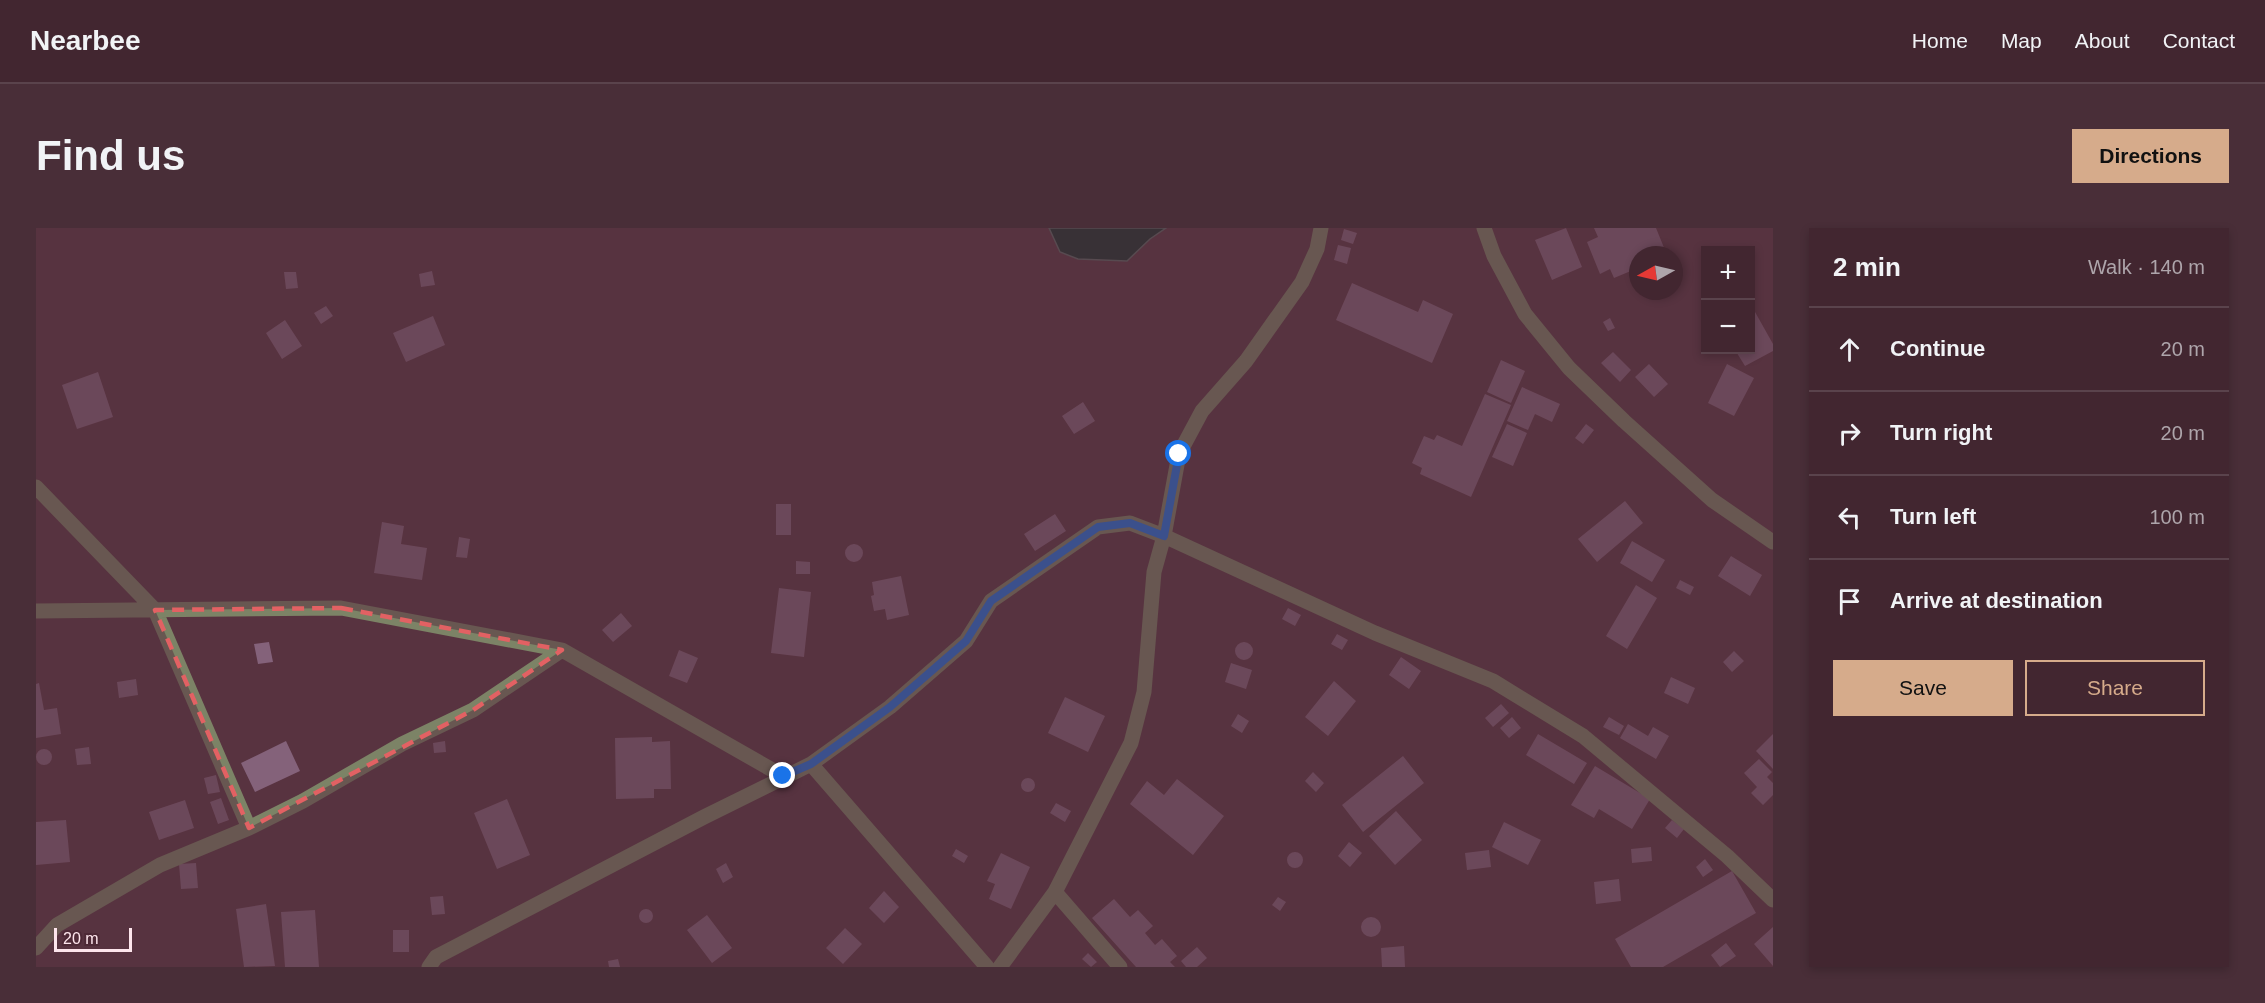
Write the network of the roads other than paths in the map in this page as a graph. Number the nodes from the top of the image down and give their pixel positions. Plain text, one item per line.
1 (1320, 228) edge
2 (1484, 228) edge
3 (36, 487) edge
4 (1164, 536) junction
5 (1773, 542) edge
6 (36, 610) edge
7 (155, 610) junction
8 (562, 650) junction
9 (811, 764) junction
10 (783, 776) junction
11 (249, 828) junction
12 (1055, 892) junction
13 (1773, 900) edge
14 (36, 948) edge
15 (429, 967) edge
16 (987, 967) edge
17 (1000, 967) edge
18 (1120, 967) edge

1 - 4 street
2 - 5 street
3 - 7 street
4 - 9 street
4 - 12 street
4 - 13 street
6 - 7 street
7 - 8 street
7 - 11 street
8 - 10 street
8 - 11 street
9 - 10 street
9 - 16 street
10 - 15 street
11 - 14 street
12 - 17 street
12 - 18 street

